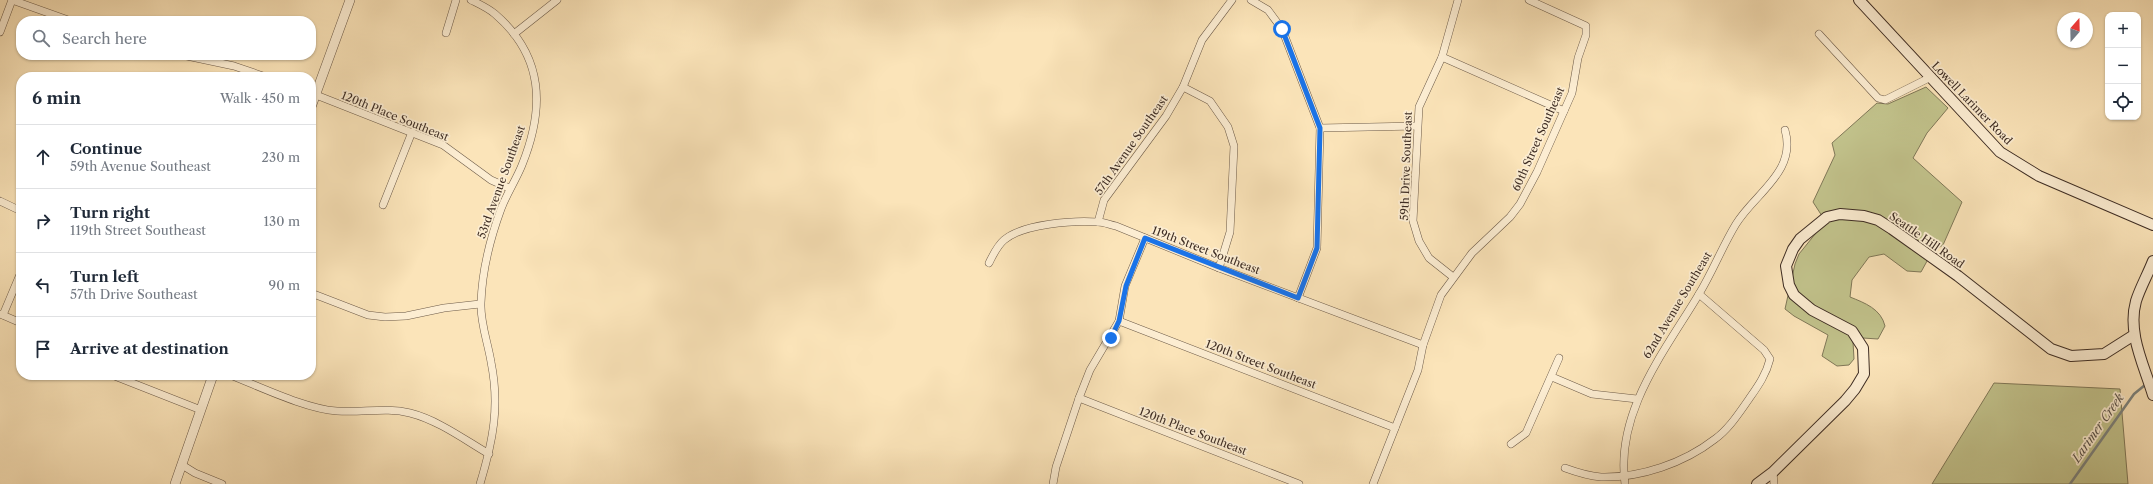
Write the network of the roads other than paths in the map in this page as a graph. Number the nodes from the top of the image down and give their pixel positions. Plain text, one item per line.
1 (12, 0) edge
2 (350, 0) edge
3 (456, 0) edge
4 (471, 0) edge
5 (557, 0) edge
6 (1232, 0) edge
7 (1251, 0) edge
8 (1458, 0) edge
9 (1530, 0) edge
10 (1859, 0) edge
11 (58, 16) edge
12 (0, 32) edge
13 (446, 33) dead end
14 (514, 34) junction
15 (1819, 34) dead end
16 (1442, 57) junction
17 (206, 60) edge
18 (251, 72) edge
19 (1931, 77) junction
20 (316, 86) edge
21 (1183, 87) junction
22 (316, 95) edge
23 (1564, 111) junction
24 (1417, 126) junction
25 (1320, 128) junction
26 (1785, 130) dead end
27 (412, 132) junction
28 (510, 188) junction
29 (0, 201) edge
30 (382, 205) dead end
31 (16, 209) edge
32 (1098, 222) junction
33 (2153, 224) edge
34 (1145, 238) junction
35 (2153, 261) edge
36 (989, 263) dead end
37 (1219, 268) junction
38 (1453, 277) junction
39 (16, 283) edge
40 (1699, 294) junction
41 (316, 295) edge
42 (1298, 298) junction
43 (480, 304) junction
44 (2, 315) edge
45 (16, 321) edge
46 (1119, 321) junction
47 (2134, 335) junction
48 (1423, 345) junction
49 (1559, 358) dead end
50 (1552, 377) junction
51 (125, 380) edge
52 (211, 380) edge
53 (243, 380) edge
54 (2153, 395) edge
55 (1079, 398) junction
56 (1637, 399) junction
57 (201, 410) junction
58 (1395, 428) junction
59 (1511, 444) dead end
60 (489, 454) junction
61 (182, 465) junction
62 (1565, 468) dead end
63 (1773, 472) junction
64 (1624, 475) junction
65 (175, 484) edge
66 (222, 484) edge
67 (480, 484) edge
68 (1054, 484) edge
69 (1299, 484) edge
70 (1373, 484) edge
71 (1625, 484) edge
72 (1757, 484) edge
73 (1774, 484) edge

1 - 11 street
1 - 12 street
2 - 20 street
3 - 13 street
4 - 14 street, 53rd Avenue Southeast
5 - 14 street
6 - 21 street, 57th Avenue Southeast
7 - 25 street
8 - 16 street, 59th Drive Southeast
9 - 23 street, 60th Street Southeast
10 - 19 main road, Lowell Larimer Road
14 - 28 street, 53rd Avenue Southeast
15 - 19 street
16 - 23 street
16 - 24 street, 59th Drive Southeast
17 - 18 street
19 - 33 main road, Lowell Larimer Road
21 - 32 street, 57th Avenue Southeast
21 - 37 street
22 - 27 street, 120th Place Southeast
23 - 38 street, 60th Street Southeast
24 - 25 street
24 - 38 street, 59th Drive Southeast
25 - 42 street
26 - 40 street, 62nd Avenue Southeast
27 - 28 street, 120th Place Southeast
27 - 30 street
28 - 43 street, 53rd Avenue Southeast
29 - 31 street
32 - 34 street, 119th Street Southeast
32 - 36 street, 119th Street Southeast
34 - 37 street, 119th Street Southeast
34 - 46 street
35 - 47 main road
37 - 42 street, 119th Street Southeast
38 - 48 street, 60th Street Southeast
39 - 44 street
40 - 56 street, 62nd Avenue Southeast
40 - 64 street
41 - 43 street
42 - 48 street, 119th Street Southeast
43 - 60 street, 53rd Avenue Southeast
44 - 45 street
46 - 55 street
46 - 58 street, 120th Street Southeast
47 - 54 main road
47 - 63 main road, Seattle Hill Road
48 - 58 street, 60th Street Southeast
49 - 50 street
50 - 56 street
50 - 59 street
51 - 57 street
52 - 57 street
53 - 60 street
55 - 68 street
55 - 69 street, 120th Place Southeast
56 - 64 street, 62nd Avenue Southeast
57 - 61 street
58 - 70 street, 60th Street Southeast
60 - 67 street, 53rd Avenue Southeast
61 - 65 street
61 - 66 street
62 - 64 street
63 - 72 main road, Seattle Hill Road
63 - 73 street
64 - 71 street, 62nd Avenue Southeast

